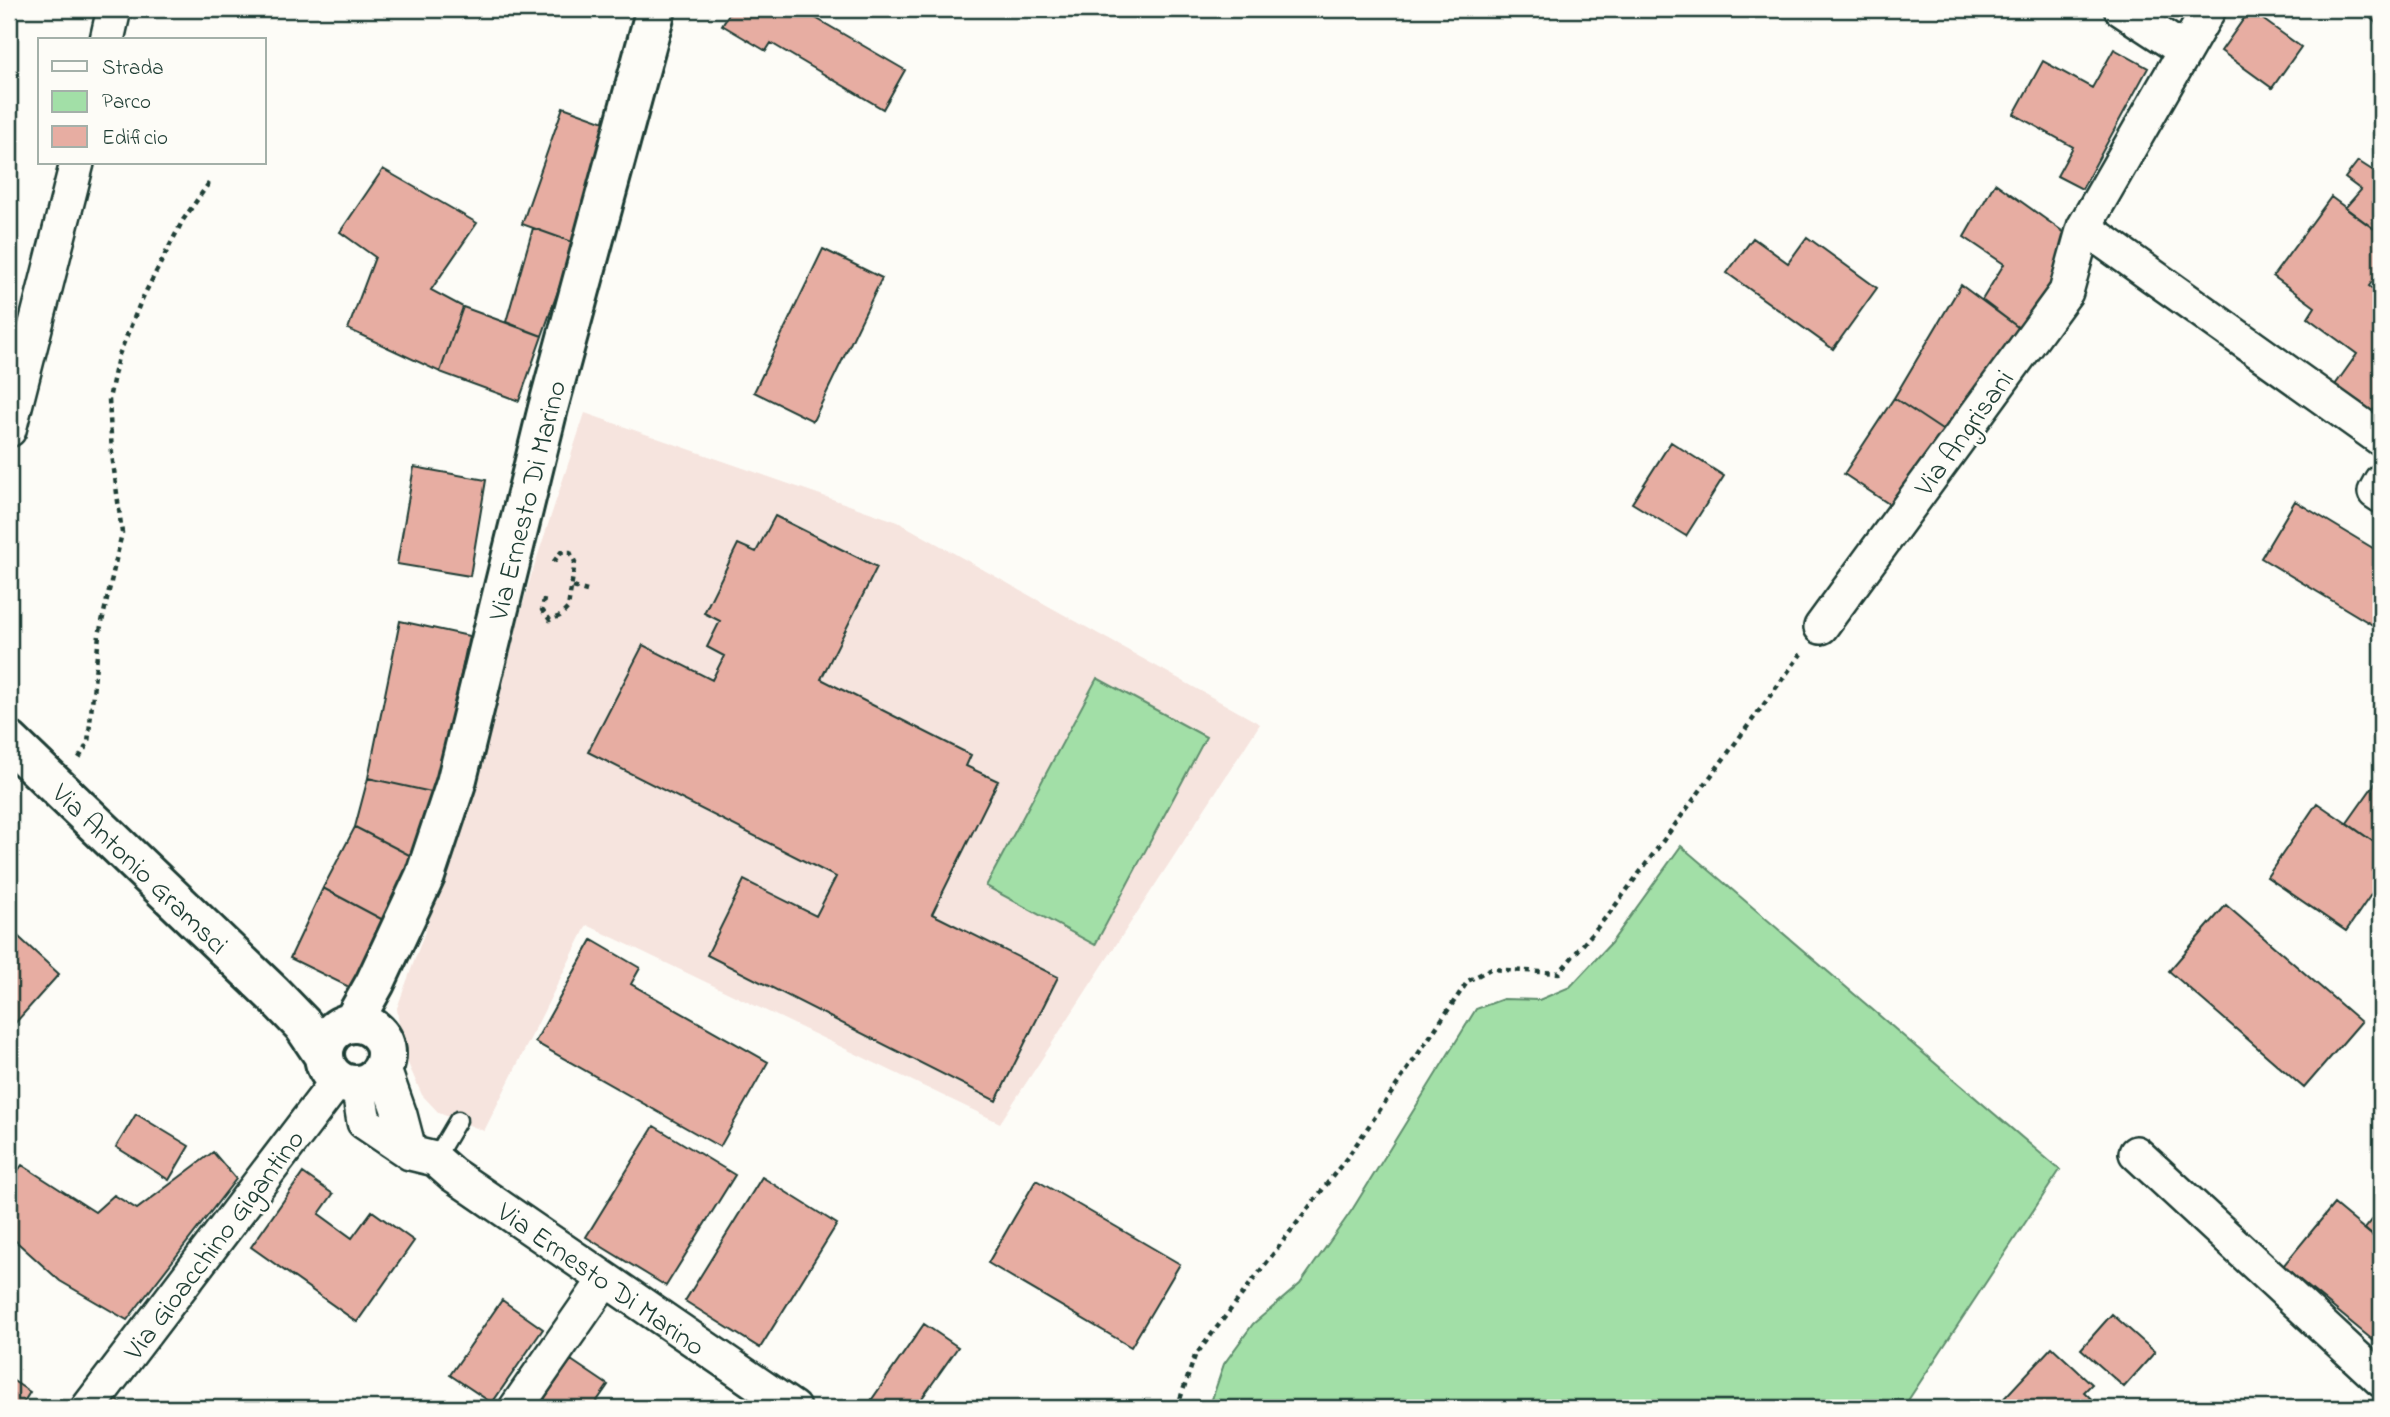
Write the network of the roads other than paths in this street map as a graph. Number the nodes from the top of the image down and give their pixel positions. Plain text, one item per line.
1 (114, 9) edge
2 (656, 9) edge
3 (2121, 9) edge
4 (2209, 9) edge
5 (107, 38) edge
6 (2185, 51) junction
7 (77, 164) edge
8 (2084, 227) junction
9 (9, 430) edge
10 (2381, 439) edge
11 (2381, 481) edge
12 (2381, 496) edge
13 (1821, 627) road end
14 (9, 741) edge
15 (350, 1056) junction
16 (458, 1121) dead end
17 (2136, 1153) dead end
18 (422, 1156) junction
19 (605, 1280) junction
20 (2381, 1380) edge
21 (88, 1408) edge
22 (516, 1408) edge
23 (793, 1408) edge

1 - 5 street
2 - 15 street, Via Ernesto Di Marino
3 - 6 street
4 - 6 street, Via Angrisani
6 - 8 street, Via Angrisani
7 - 9 street
8 - 10 street
8 - 13 street, Via Angrisani
11 - 12 street
14 - 15 street, Via Antonio Gramsci
15 - 18 street
15 - 21 street, Via Gioacchino Gigantino
16 - 18 lane
17 - 20 street
18 - 19 street, Via Ernesto Di Marino
19 - 22 street
19 - 23 street, Via Ernesto Di Marino

